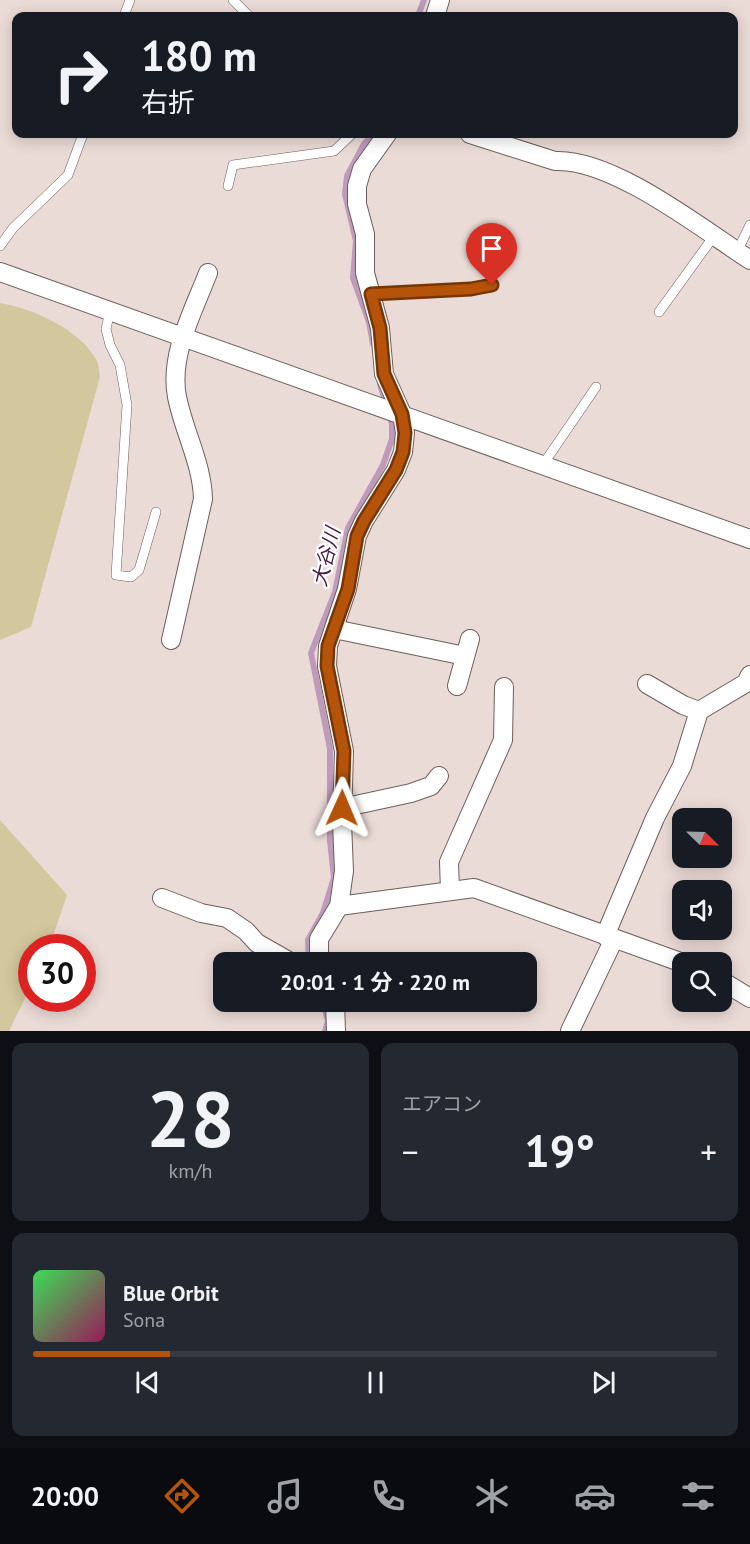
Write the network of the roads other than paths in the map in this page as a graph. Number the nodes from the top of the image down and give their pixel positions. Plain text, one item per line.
1 (233, 0) edge
2 (245, 12) edge
3 (82, 138) edge
4 (348, 138) edge
5 (384, 138) edge
6 (483, 138) edge
7 (228, 186) dead end
8 (750, 225) edge
9 (714, 237) junction
10 (0, 246) edge
11 (744, 256) edge
12 (0, 272) edge
13 (208, 273) dead end
14 (492, 285) dead end
15 (371, 294) junction
16 (110, 311) junction
17 (659, 312) dead end
18 (183, 337) junction
19 (596, 387) dead end
20 (399, 413) junction
21 (542, 466) junction
22 (156, 512) dead end
23 (750, 539) edge
24 (334, 629) junction
25 (171, 640) dead end
26 (750, 675) edge
27 (648, 684) dead end
28 (457, 686) dead end
29 (504, 687) dead end
30 (699, 711) junction
31 (439, 776) dead end
32 (342, 808) junction
33 (450, 891) junction
34 (162, 898) dead end
35 (339, 906) junction
36 (610, 937) junction
37 (272, 952) edge
38 (319, 952) edge
39 (672, 959) edge
40 (732, 987) edge
41 (750, 998) edge
42 (336, 1012) edge
43 (336, 1031) edge
44 (570, 1031) edge

1 - 2 lane
3 - 10 lane
4 - 7 lane
5 - 15 street
6 - 9 street
8 - 11 lane
9 - 11 street
9 - 17 lane
12 - 16 street
13 - 18 street
14 - 15 lane
15 - 20 street
16 - 18 street
16 - 22 lane
18 - 20 street
18 - 25 street
19 - 21 lane
20 - 21 street
20 - 24 street
21 - 23 street
24 - 28 street
24 - 32 street
26 - 30 street
27 - 30 street
29 - 33 street
30 - 36 street
31 - 32 street
32 - 35 street
33 - 35 street
33 - 36 street
34 - 37 street
35 - 38 street
36 - 39 street
36 - 44 street
40 - 41 street
42 - 43 street

